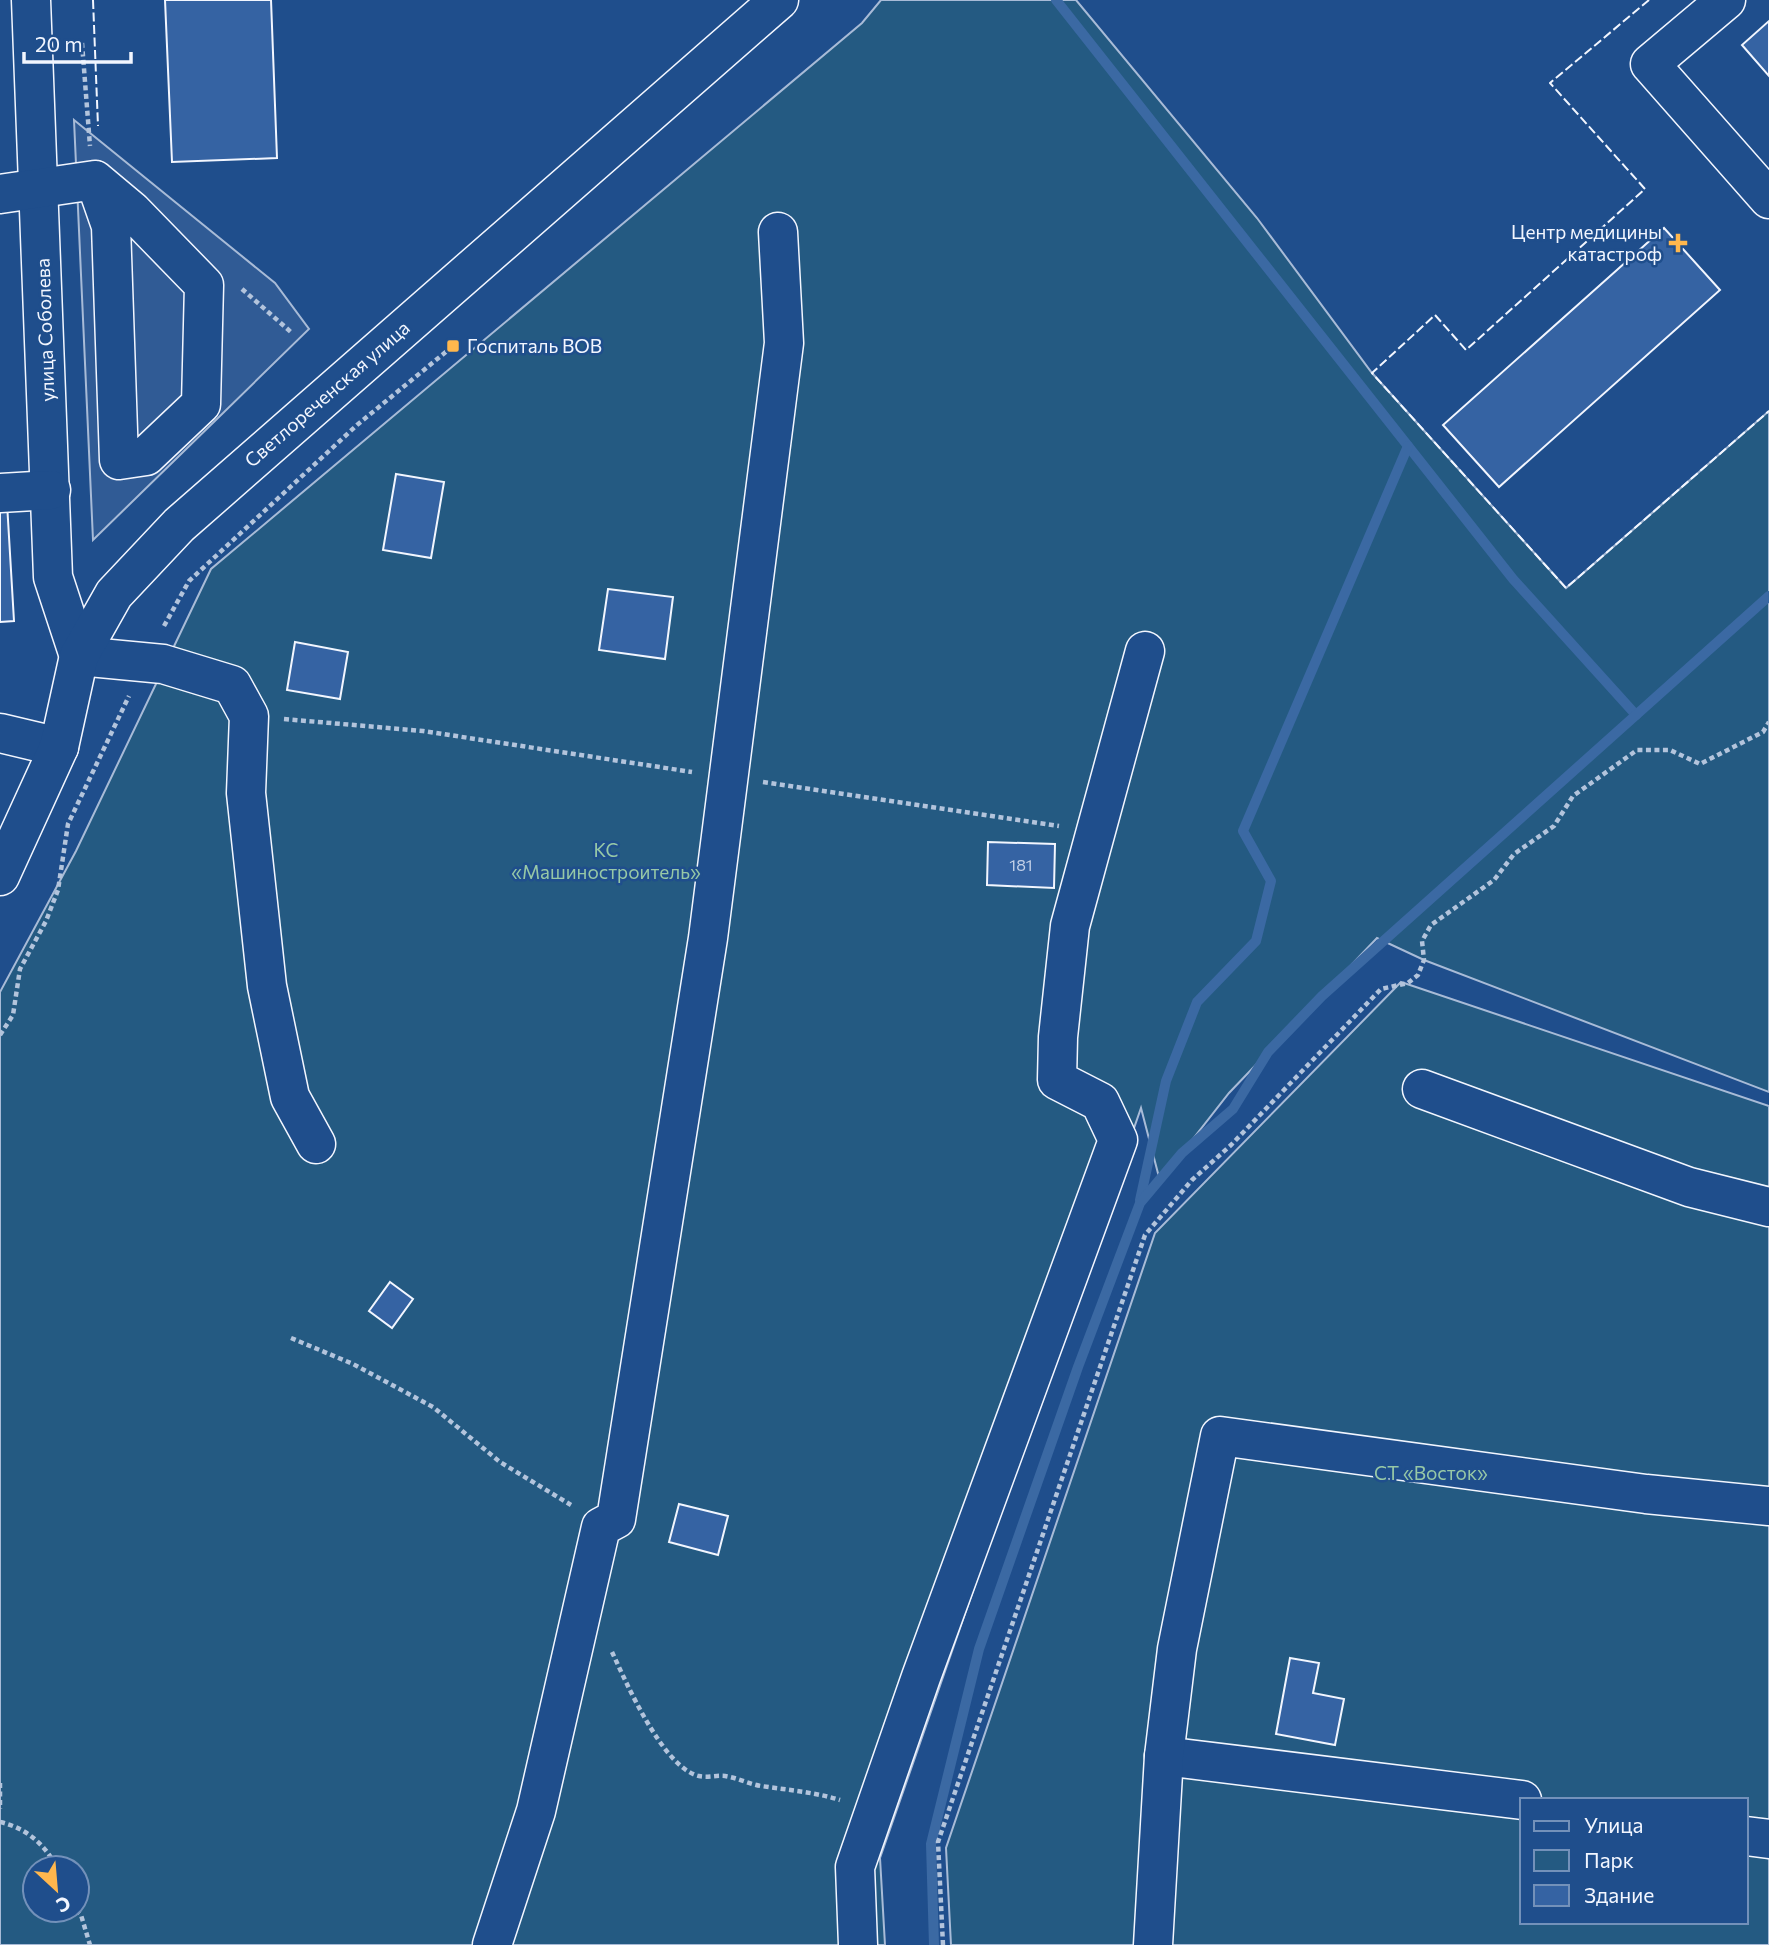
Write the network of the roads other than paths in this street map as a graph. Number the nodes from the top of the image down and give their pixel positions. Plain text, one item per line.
1 (31, 0) edge
2 (779, 0) edge
3 (1726, 0) edge
4 (95, 180) junction
5 (39, 188) junction
6 (0, 194) edge
7 (1769, 199) edge
8 (778, 232) dead end
9 (51, 490) junction
10 (0, 493) edge
11 (1145, 651) dead end
12 (79, 656) junction
13 (0, 733) edge
14 (59, 747) junction
15 (0, 876) edge
16 (1422, 1089) dead end
17 (316, 1144) dead end
18 (1769, 1208) edge
19 (1769, 1506) edge
20 (1164, 1756) junction
21 (1520, 1800) edge
22 (1748, 1836) edge
23 (1769, 1839) edge
24 (492, 1945) edge
25 (858, 1945) edge
26 (1153, 1945) edge

1 - 5 main road, улица Соболева
2 - 12 main road, Светлореченская улица
3 - 7 main road
4 - 4 main road
4 - 5 main road
5 - 6 main road
5 - 9 main road, улица Соболева
8 - 24 main road
9 - 10 main road
9 - 12 main road, улица Соболева
11 - 25 main road
12 - 14 main road, Светлореченская улица
12 - 17 main road
13 - 14 main road
14 - 15 main road, Светлореченская улица
16 - 18 main road
19 - 20 main road
20 - 21 main road
20 - 26 main road
22 - 23 main road

